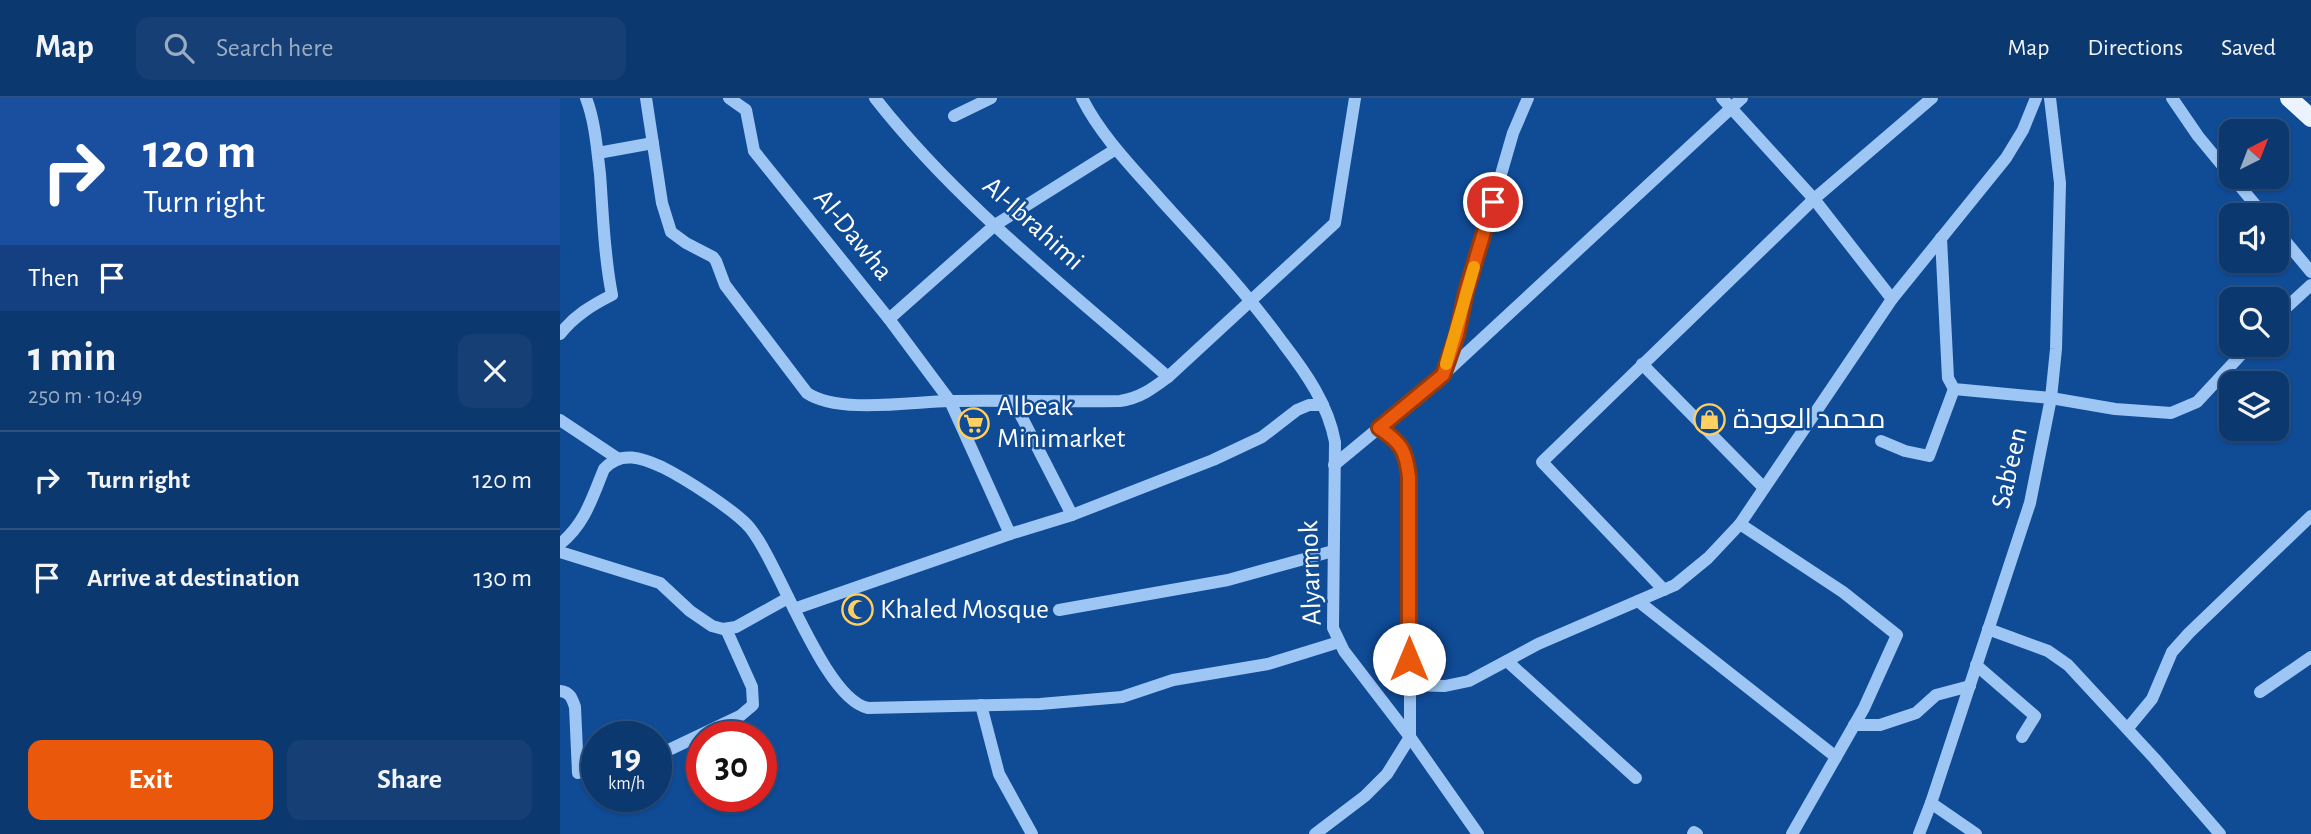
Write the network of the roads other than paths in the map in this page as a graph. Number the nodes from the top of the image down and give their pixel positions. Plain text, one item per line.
1 (586, 98) edge
2 (646, 98) edge
3 (729, 98) edge
4 (875, 98) edge
5 (990, 98) edge
6 (1083, 98) edge
7 (1355, 98) edge
8 (1528, 98) edge
9 (1742, 98) edge
10 (1932, 98) edge
11 (2036, 98) edge
12 (2050, 98) edge
13 (2172, 98) edge
14 (1726, 102) edge
15 (954, 116) dead end
16 (653, 143) junction
17 (1116, 149) junction
18 (598, 153) junction
19 (2219, 160) edge
20 (2243, 189) edge
21 (1814, 200) junction
22 (2254, 203) edge
23 (995, 225) junction
24 (1941, 238) junction
25 (2289, 245) edge
26 (2311, 272) edge
27 (2311, 285) edge
28 (1251, 299) junction
29 (1892, 299) junction
30 (2289, 305) edge
31 (889, 319) junction
32 (560, 334) edge
33 (2239, 357) edge
34 (1642, 364) junction
35 (1443, 375) junction
36 (1168, 377) junction
37 (1954, 388) junction
38 (2051, 398) junction
39 (950, 401) junction
40 (1014, 402) junction
41 (1323, 405) junction
42 (560, 420) edge
43 (1379, 428) junction
44 (1881, 441) dead end
45 (617, 458) junction
46 (1334, 466) junction
47 (1764, 488) junction
48 (1072, 515) junction
49 (2311, 516) edge
50 (1740, 524) junction
51 (1010, 534) junction
52 (560, 544) edge
53 (1333, 551) junction
54 (560, 552) edge
55 (1664, 590) junction
56 (1638, 601) junction
57 (791, 604) junction
58 (1059, 610) dead end
59 (726, 629) junction
60 (1988, 629) junction
61 (1339, 642) junction
62 (2311, 657) edge
63 (1507, 661) junction
64 (1976, 665) junction
65 (1409, 685) junction
66 (1970, 686) junction
67 (560, 691) edge
68 (2260, 692) dead end
69 (981, 705) junction
70 (1854, 725) junction
71 (2128, 728) junction
72 (1410, 737) junction
73 (2022, 737) dead end
74 (672, 750) edge
75 (1836, 757) junction
76 (578, 773) dead end
77 (1636, 778) dead end
78 (1931, 803) junction
79 (1032, 834) edge
80 (1315, 834) edge
81 (1478, 834) edge
82 (1792, 834) edge
83 (1919, 834) edge
84 (1976, 834) edge
85 (2220, 834) edge

1 - 18 street
2 - 16 street
3 - 31 street, Al-Dawha
4 - 23 street, Al-Ibrahimi
5 - 15 street
6 - 17 street, Alyarmok
7 - 28 street
8 - 35 street
9 - 14 street
10 - 21 street
11 - 24 street
12 - 38 street, Sab'een
13 - 19 street
14 - 21 street
14 - 35 street
16 - 18 street
16 - 39 street
17 - 23 street
17 - 28 street, Alyarmok
18 - 32 street
20 - 22 street
21 - 29 street
21 - 34 street
23 - 31 street
23 - 36 street, Al-Ibrahimi
24 - 29 street
24 - 37 street
25 - 26 street
27 - 30 street
28 - 36 street
28 - 41 street, Alyarmok
29 - 47 street
31 - 39 street, Al-Dawha
33 - 38 street
34 - 47 street
34 - 55 street
35 - 43 street
36 - 40 street
37 - 38 street
37 - 44 street
38 - 60 street, Sab'een
39 - 40 street
39 - 51 street, Al-Dawha
40 - 48 street
41 - 46 street, Alyarmok
41 - 48 street
42 - 45 street
43 - 46 street
43 - 65 street
45 - 52 street
45 - 57 street
46 - 53 street, Alyarmok
47 - 50 street
48 - 51 street
49 - 71 street
50 - 55 street
50 - 70 street
51 - 57 street
53 - 58 street
53 - 61 street, Alyarmok
54 - 59 street
55 - 56 street
56 - 63 street
56 - 75 street
57 - 59 street
57 - 69 street
59 - 74 street
60 - 64 street, Sab'een
60 - 71 street
61 - 69 street
61 - 72 street, Alyarmok
62 - 68 street
63 - 65 street
63 - 77 street
64 - 66 street, Sab'een
64 - 73 street
65 - 72 street
66 - 70 street
66 - 78 street, Sab'een
67 - 76 street
69 - 79 street
70 - 75 street
71 - 85 street
72 - 80 street
72 - 81 street, Alyarmok
75 - 82 street
78 - 83 street, Sab'een
78 - 84 street

